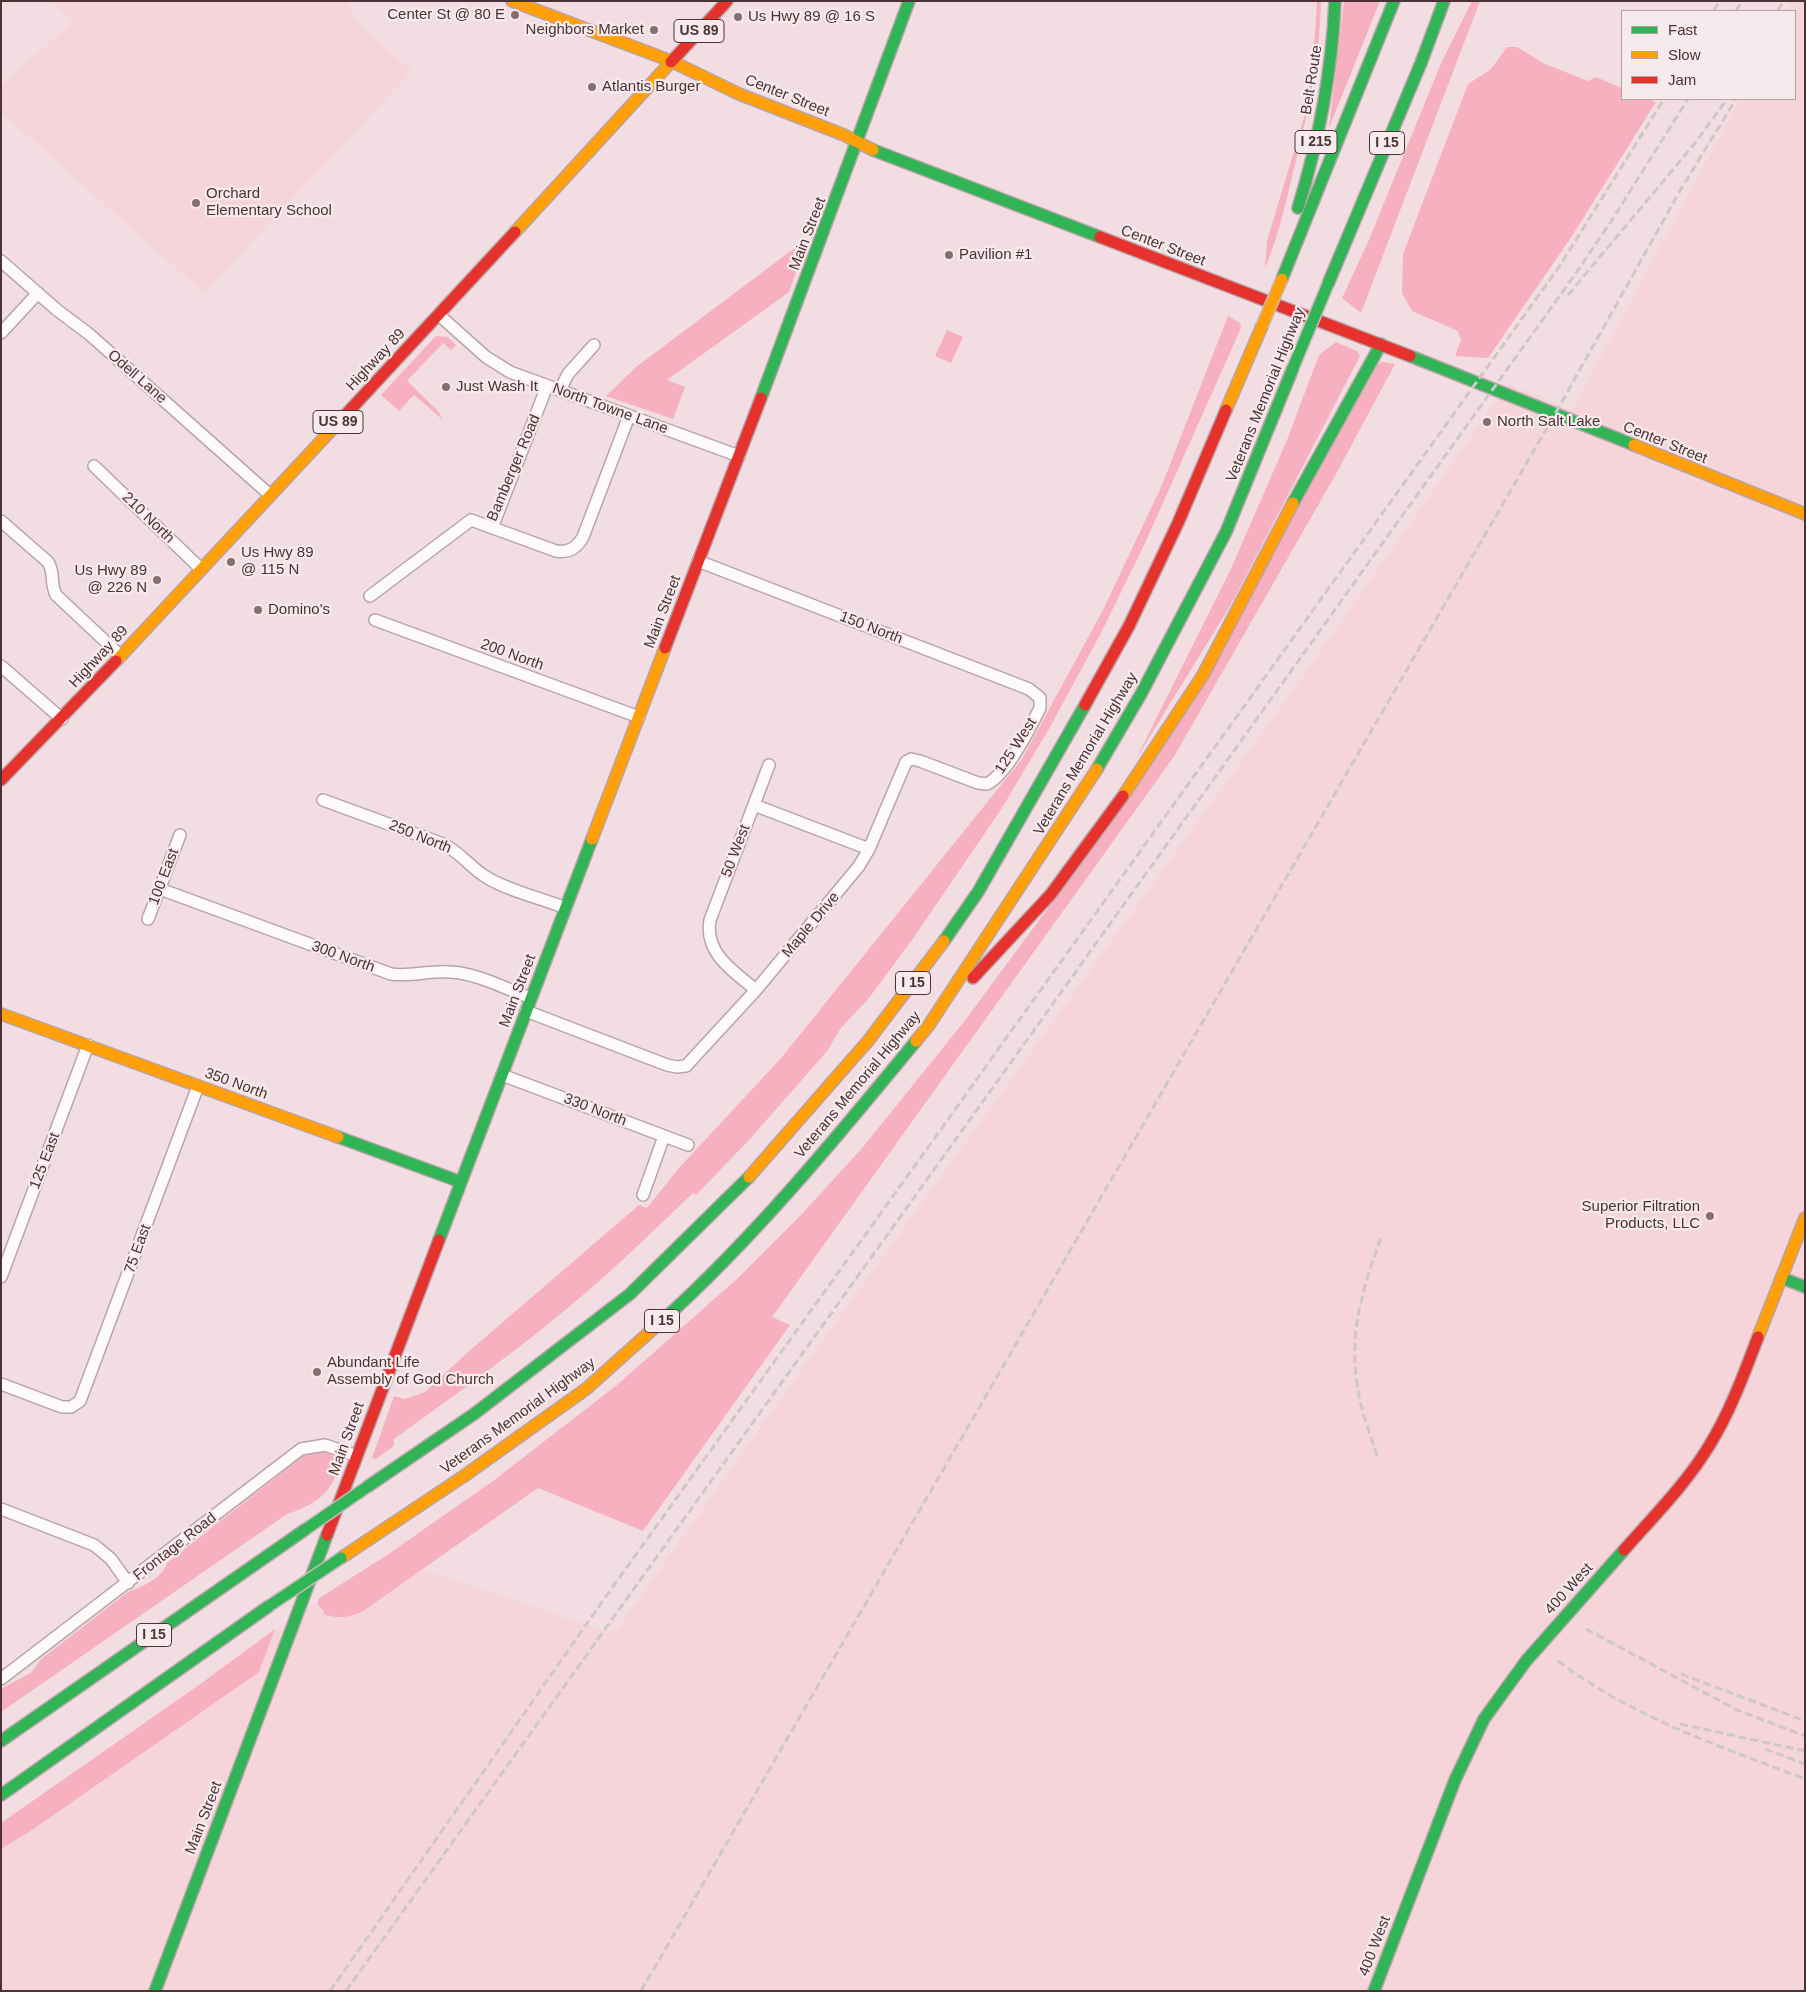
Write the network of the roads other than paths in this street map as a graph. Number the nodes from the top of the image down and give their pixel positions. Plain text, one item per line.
1 (512, 1) edge
2 (727, 1) edge
3 (909, 1) edge
4 (1335, 1) edge
5 (1394, 1) edge
6 (1444, 1) edge
7 (671, 61) junction
8 (856, 142) junction
9 (1, 261) edge
10 (1282, 279) junction
11 (38, 293) junction
12 (439, 314) junction
13 (1, 332) edge
14 (1381, 344) junction
15 (594, 345) dead end
16 (547, 386) junction
17 (560, 390) junction
18 (629, 416) junction
19 (739, 456) junction
20 (94, 466) dead end
21 (270, 495) junction
22 (1805, 514) edge
23 (1, 521) edge
24 (492, 528) junction
25 (698, 561) junction
26 (201, 569) junction
27 (370, 596) dead end
28 (374, 620) dead end
29 (121, 656) junction
30 (1, 666) edge
31 (1041, 700) joint
32 (639, 717) junction
33 (62, 719) junction
34 (908, 760) joint
35 (769, 765) dead end
36 (1, 780) edge
37 (323, 800) dead end
38 (754, 805) junction
39 (180, 835) dead end
40 (869, 849) junction
41 (160, 888) junction
42 (566, 908) junction
43 (148, 919) dead end
44 (756, 990) junction
45 (531, 998) junction
46 (526, 1011) junction
47 (1, 1014) edge
48 (929, 1025) junction
49 (88, 1045) junction
50 (502, 1075) junction
51 (198, 1086) junction
52 (664, 1136) junction
53 (688, 1145) dead end
54 (461, 1182) junction
55 (643, 1195) dead end
56 (1805, 1218) edge
57 (1, 1277) edge
58 (1782, 1278) junction
59 (1805, 1287) edge
60 (1, 1384) edge
61 (357, 1456) junction
62 (1, 1509) edge
63 (128, 1583) junction
64 (1, 1679) edge
65 (1, 1741) edge
66 (1, 1795) edge
67 (155, 1991) edge
68 (1374, 1991) edge

1 - 7 main road, Center Street
2 - 7 main road, Highway 89 / US 89
3 - 8 main road, Main Street
4 - 10 main road, Belt Route / I 215
5 - 10 main road, Veterans Memorial Highway / I 15
6 - 48 main road, Veterans Memorial Highway / I 15, bridge
7 - 8 main road, Center Street
7 - 12 main road, Highway 89 / US 89
8 - 14 main road, Center Street
8 - 19 main road, Main Street
9 - 11 street, Odell Lane
10 - 65 main road, Veterans Memorial Highway / I 15, bridge
11 - 13 street
11 - 21 street, Odell Lane
12 - 16 street, North Towne Lane
12 - 21 main road, Highway 89 / US 89
14 - 22 main road, Center Street
14 - 48 main road
15 - 17 street
16 - 17 street, North Towne Lane
16 - 24 street, Bamberger Road
17 - 18 street, North Towne Lane
18 - 19 street, North Towne Lane
18 - 24 street
19 - 25 main road, Main Street
20 - 26 street, 210 North
21 - 26 main road, Highway 89 / US 89
23 - 29 street
24 - 27 street, Bamberger Road
25 - 31 street, 150 North
25 - 32 main road, Main Street
26 - 29 main road, Highway 89 / US 89
28 - 32 street, 200 North
29 - 33 main road, Highway 89 / US 89
30 - 33 street
31 - 34 street, 125 West
32 - 42 main road, Main Street
33 - 36 main road, Highway 89 / US 89
34 - 40 street, Maple Drive
35 - 38 street, 50 West
37 - 42 street, 250 North
38 - 40 street
38 - 44 street, 50 West
39 - 41 street, 100 East
40 - 44 street, Maple Drive
41 - 43 street, 100 East
41 - 45 street, 300 North
42 - 45 main road, Main Street
44 - 46 street, Maple Drive
45 - 46 main road, Main Street
46 - 50 main road, Main Street
47 - 49 main road, 350 North
48 - 66 main road, Veterans Memorial Highway / I 15, bridge
49 - 51 main road, 350 North
49 - 57 street, 125 East
50 - 52 street, 330 North
50 - 54 main road, Main Street
51 - 54 main road, 350 North
51 - 60 street, 75 East
52 - 53 street, 330 North
52 - 55 street
54 - 61 main road, Main Street
56 - 58 main road, 400 West
58 - 59 main road
58 - 68 main road, 400 West
61 - 63 street, Frontage Road
61 - 67 main road, Main Street
62 - 63 street
63 - 64 street, Frontage Road

